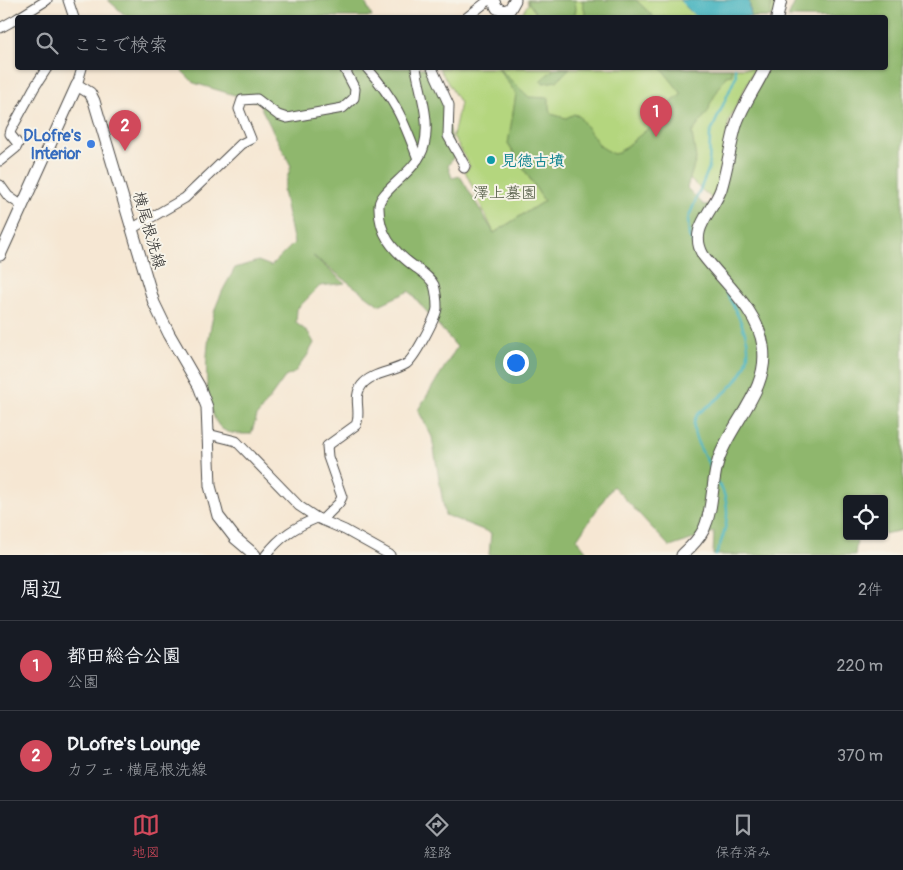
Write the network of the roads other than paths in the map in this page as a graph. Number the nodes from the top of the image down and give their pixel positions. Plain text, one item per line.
1 (47, 0) edge
2 (68, 0) edge
3 (490, 0) edge
4 (493, 0) edge
5 (515, 0) edge
6 (781, 0) edge
7 (31, 14) edge
8 (73, 15) edge
9 (470, 15) edge
10 (778, 15) edge
11 (15, 20) edge
12 (0, 28) edge
13 (47, 70) edge
14 (81, 70) edge
15 (345, 70) edge
16 (369, 70) edge
17 (417, 70) edge
18 (433, 70) edge
19 (764, 70) edge
20 (77, 85) junction
21 (418, 159) junction
22 (0, 161) edge
23 (464, 168) dead end
24 (0, 185) edge
25 (21, 205) junction
26 (133, 228) junction
27 (0, 256) edge
28 (208, 434) junction
29 (320, 519) junction
30 (255, 555) edge
31 (266, 555) edge
32 (390, 555) edge
33 (682, 555) edge

1 - 7 street
2 - 8 street
3 - 9 street
4 - 5 main road
6 - 10 main road
11 - 12 street
13 - 22 street
14 - 20 street
15 - 26 street
16 - 21 street
17 - 21 street
18 - 23 street
19 - 33 main road
20 - 25 main road
20 - 26 main road, 横尾根洗線
21 - 29 street
24 - 25 street
25 - 27 main road
26 - 28 main road, 横尾根洗線
28 - 29 street
28 - 30 main road, 横尾根洗線
29 - 31 street
29 - 32 street

